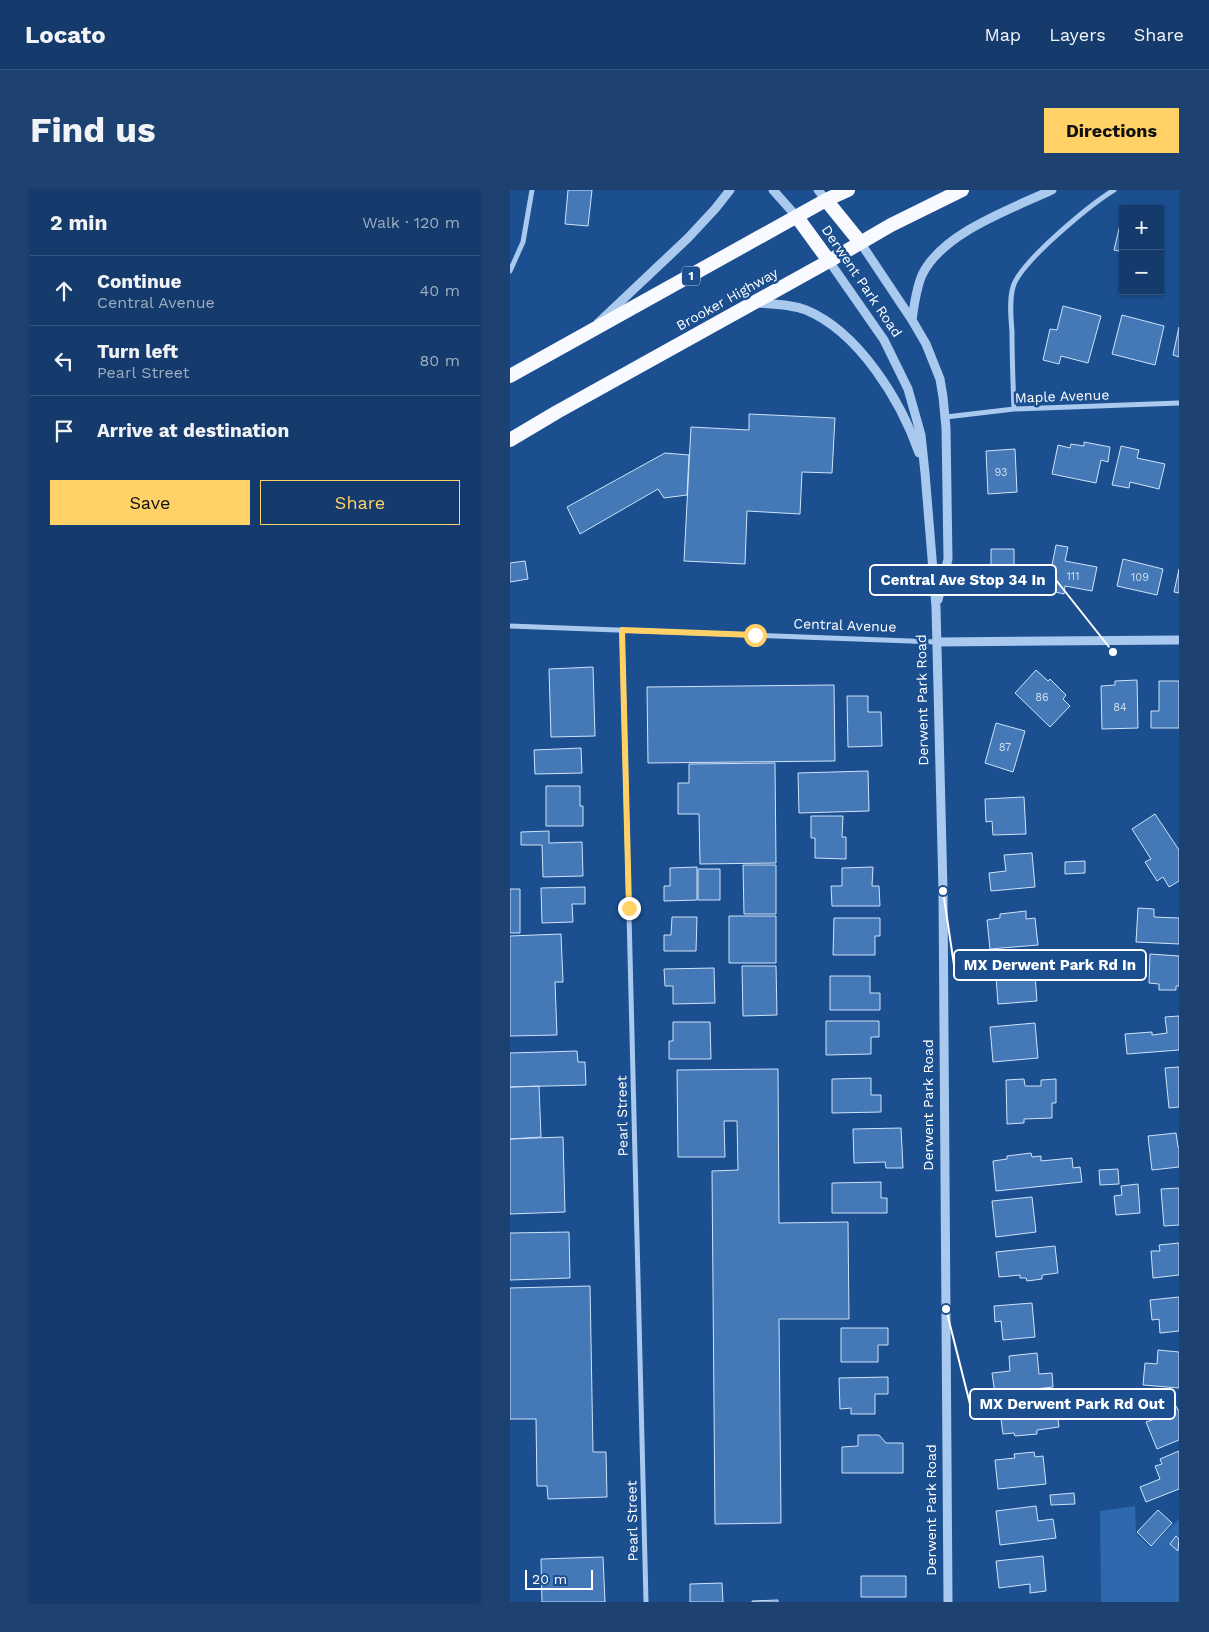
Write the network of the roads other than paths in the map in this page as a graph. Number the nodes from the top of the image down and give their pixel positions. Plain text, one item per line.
1 (532, 190) edge
2 (730, 190) edge
3 (773, 190) edge
4 (848, 190) edge
5 (962, 190) edge
6 (1052, 190) edge
7 (1114, 190) edge
8 (822, 195) edge
9 (797, 217) junction
10 (860, 242) junction
11 (829, 261) junction
12 (510, 271) edge
13 (753, 303) junction
14 (912, 320) junction
15 (585, 335) junction
16 (510, 376) edge
17 (1179, 403) edge
18 (1014, 409) junction
19 (946, 417) junction
20 (510, 440) edge
21 (924, 468) junction
22 (936, 607) junction
23 (510, 626) edge
24 (622, 630) junction
25 (1179, 640) edge
26 (936, 642) junction
27 (646, 1602) edge
28 (948, 1602) edge

1 - 12 street
2 - 15 street
3 - 9 street, Derwent Park Road
4 - 8 highway, 1
5 - 10 highway, Brooker Highway
6 - 14 street
7 - 18 street
8 - 9 highway, 1
8 - 10 highway, Derwent Park Road
9 - 11 highway, Derwent Park Road
9 - 15 highway, 1
10 - 11 highway, Brooker Highway
10 - 14 street, Derwent Park Road
11 - 13 highway, Brooker Highway
11 - 21 street, Derwent Park Road
13 - 20 highway, Brooker Highway
13 - 21 street
14 - 19 street, Derwent Park Road
15 - 16 highway, 1
17 - 18 street, Maple Avenue
18 - 19 street, Maple Avenue
19 - 22 street, Derwent Park Road
21 - 22 street, Derwent Park Road
22 - 26 street, Derwent Park Road
23 - 24 street, Central Avenue
24 - 26 street, Central Avenue
24 - 27 street, Pearl Street
25 - 26 street, Central Avenue
26 - 28 street, Derwent Park Road

